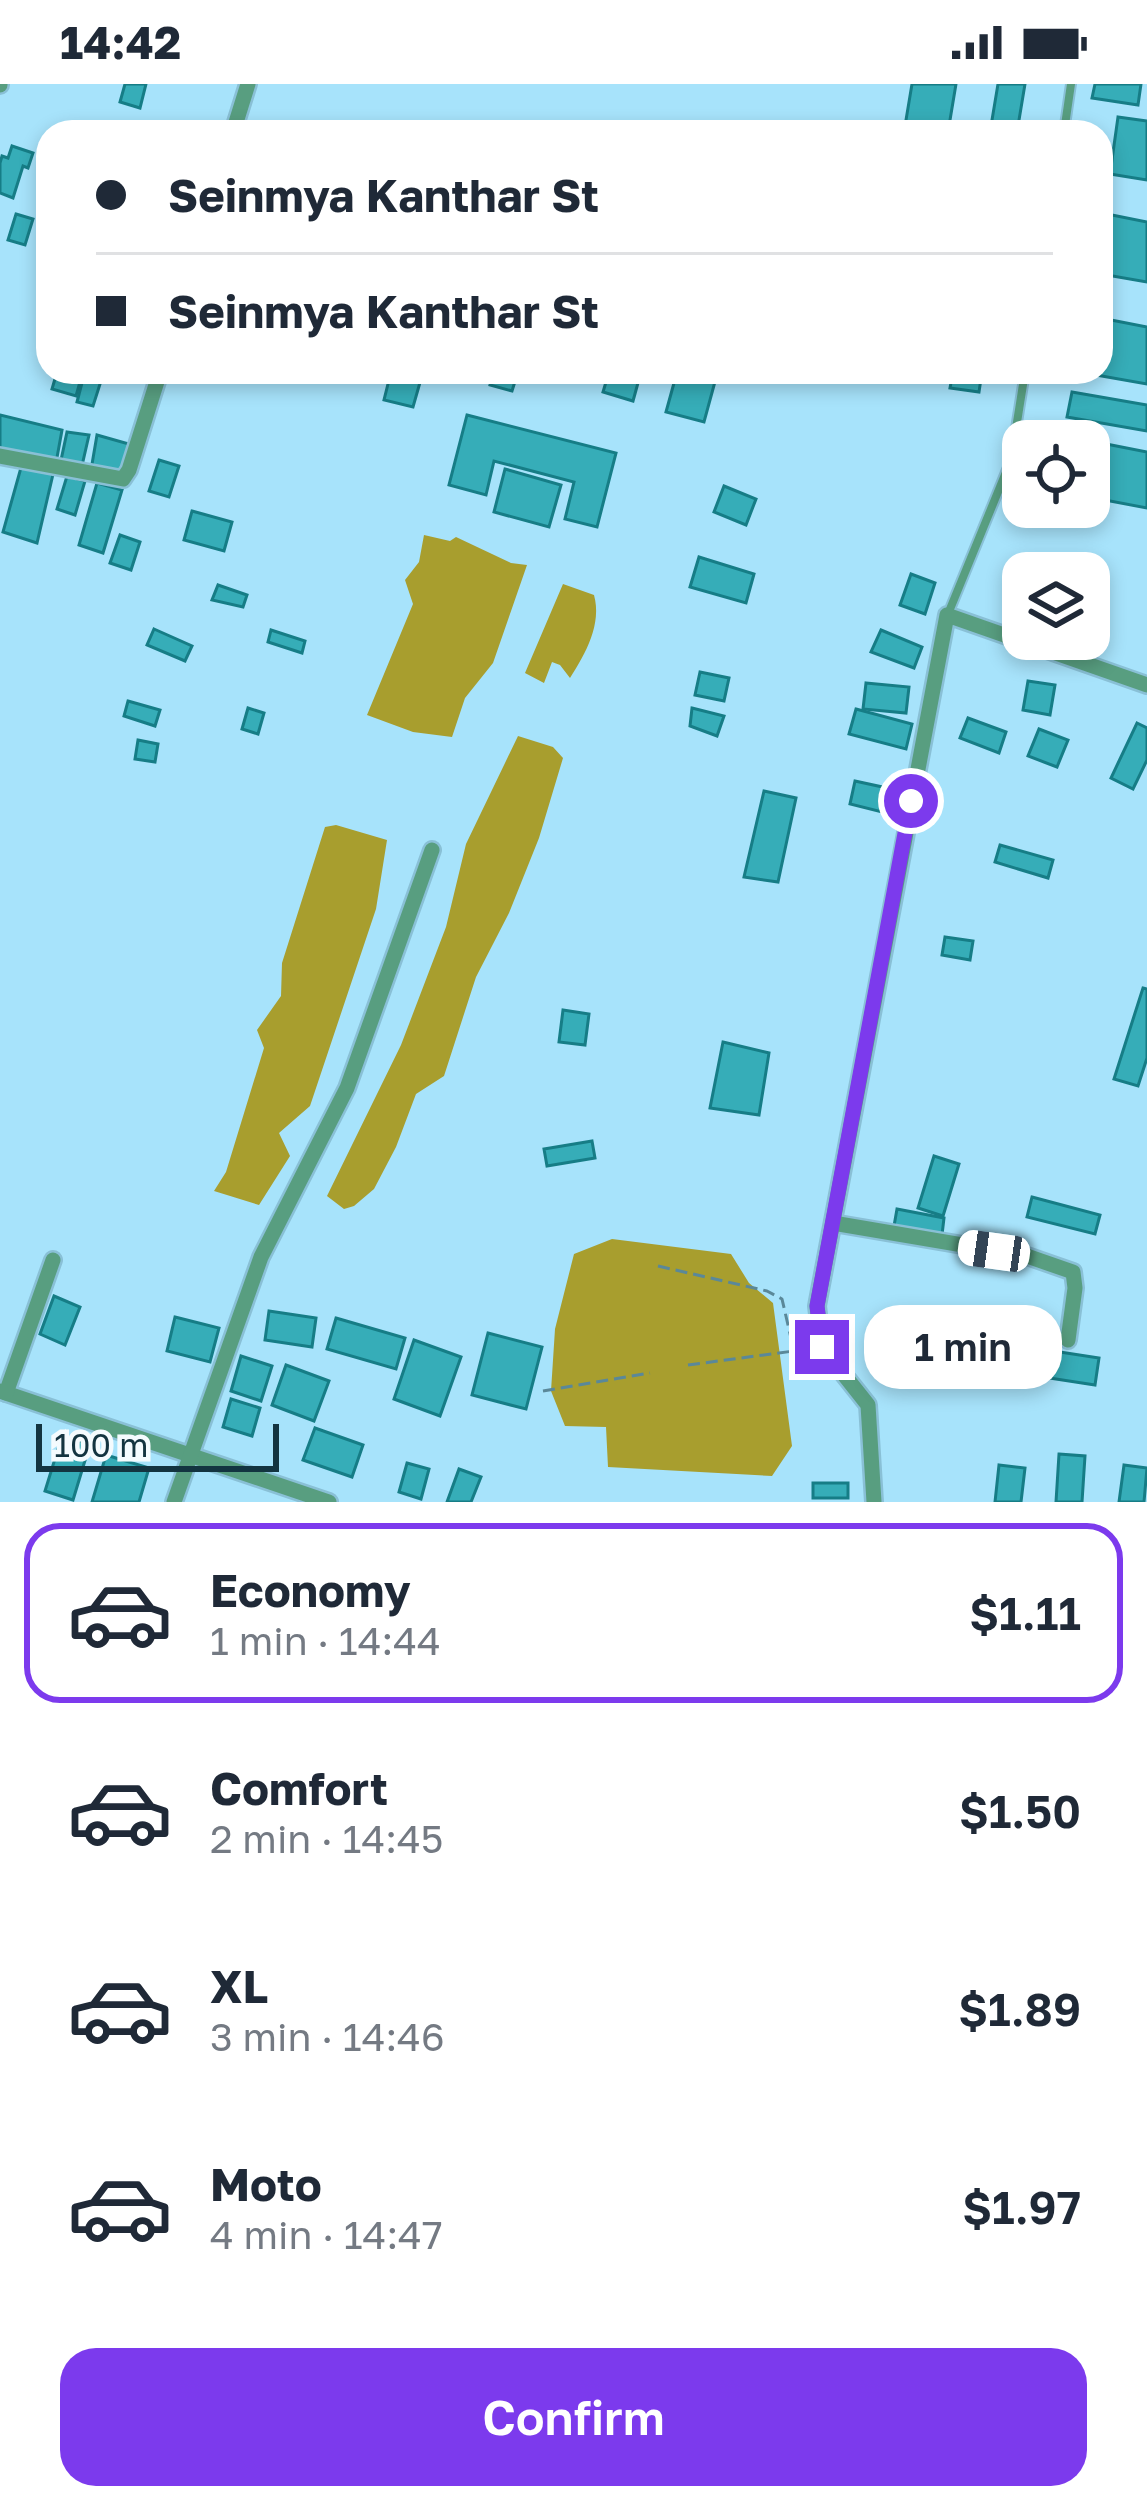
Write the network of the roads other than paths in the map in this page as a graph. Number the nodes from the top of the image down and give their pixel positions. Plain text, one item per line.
1 (248, 84) edge
2 (1071, 84) edge
3 (237, 120) edge
4 (1066, 120) edge
5 (156, 384) edge
6 (1022, 384) edge
7 (0, 456) edge
8 (947, 615) junction
9 (1147, 686) edge
10 (432, 850) dead end
11 (832, 1223) junction
12 (53, 1260) dead end
13 (1068, 1340) dead end
14 (3, 1392) edge
15 (189, 1454) junction
16 (174, 1502) edge
17 (328, 1502) edge
18 (874, 1502) edge

1 - 3 street
2 - 4 lane
5 - 7 street
6 - 8 lane
8 - 9 street
8 - 11 street
10 - 15 street
11 - 13 street
11 - 18 street
12 - 14 street
14 - 15 street
15 - 16 street
15 - 17 street

